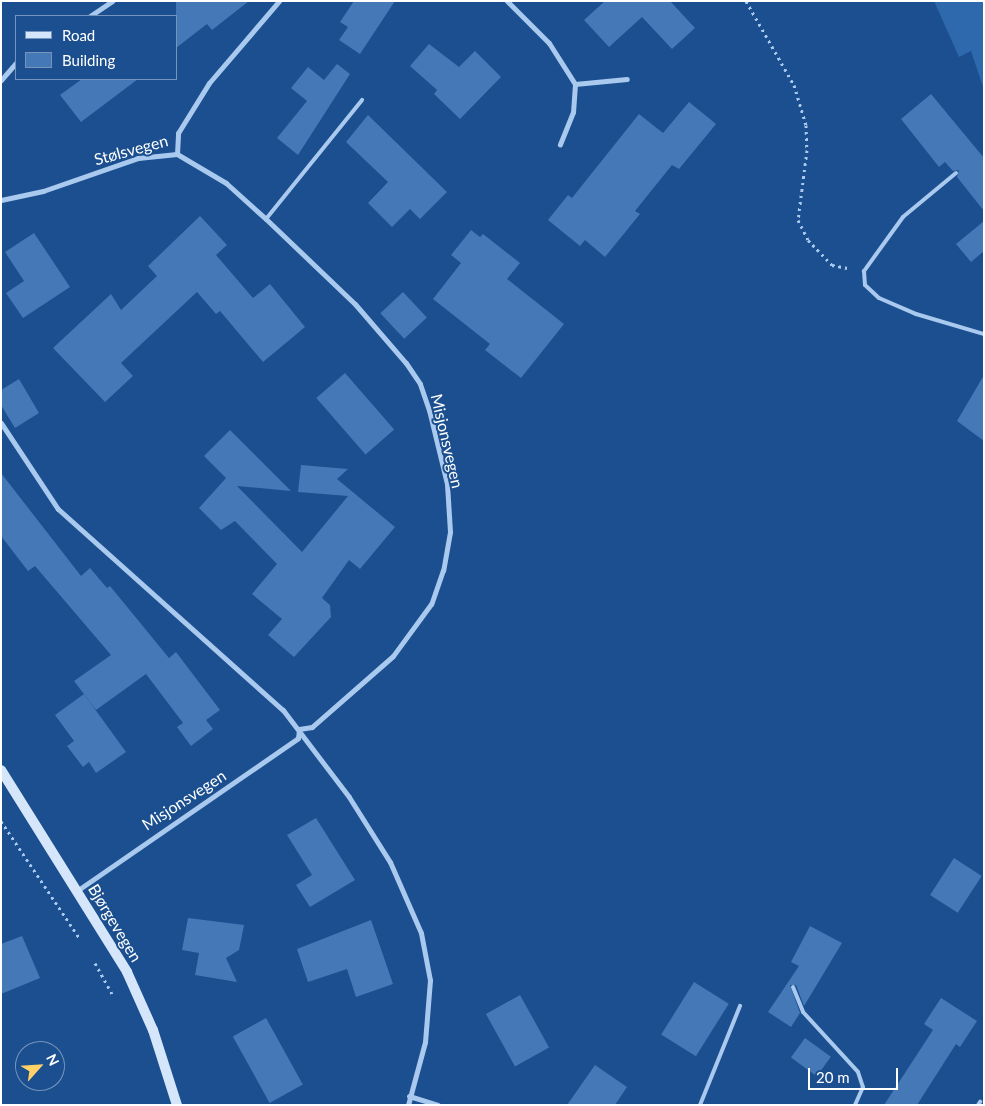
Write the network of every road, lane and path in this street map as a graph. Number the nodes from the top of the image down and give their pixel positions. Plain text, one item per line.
1 (112, 1) edge
2 (278, 1) edge
3 (507, 1) edge
4 (746, 1) edge
5 (91, 15) edge
6 (15, 64) edge
7 (627, 79) dead end
8 (1, 80) edge
9 (575, 84) junction
10 (362, 100) dead end
11 (560, 145) dead end
12 (177, 154) junction
13 (956, 173) dead end
14 (1, 200) edge
15 (266, 219) junction
16 (864, 271) junction
17 (984, 334) edge
18 (1, 423) edge
19 (299, 729) junction
20 (1, 770) edge
21 (1, 821) edge
22 (78, 890) junction
23 (84, 947) dead end
24 (90, 955) dead end
25 (793, 987) dead end
26 (116, 1001) dead end
27 (740, 1006) dead end
28 (409, 1096) junction
29 (177, 1105) edge
30 (408, 1105) edge
31 (438, 1105) edge
32 (700, 1105) edge
33 (854, 1105) edge

1 - 5 street
2 - 12 street, Stølsvegen
3 - 9 street
4 - 16 path
6 - 8 street
7 - 9 street
9 - 11 street
10 - 15 lane
12 - 14 street, Stølsvegen
12 - 15 street, Misjonsvegen
13 - 16 lane
15 - 19 street, Misjonsvegen
16 - 17 lane
18 - 19 street
19 - 22 street, Misjonsvegen
19 - 28 street
20 - 22 street, Bjørgevegen
21 - 23 path
22 - 29 street, Bjørgevegen
24 - 26 path
25 - 33 lane
27 - 32 lane
28 - 30 street
28 - 31 street

